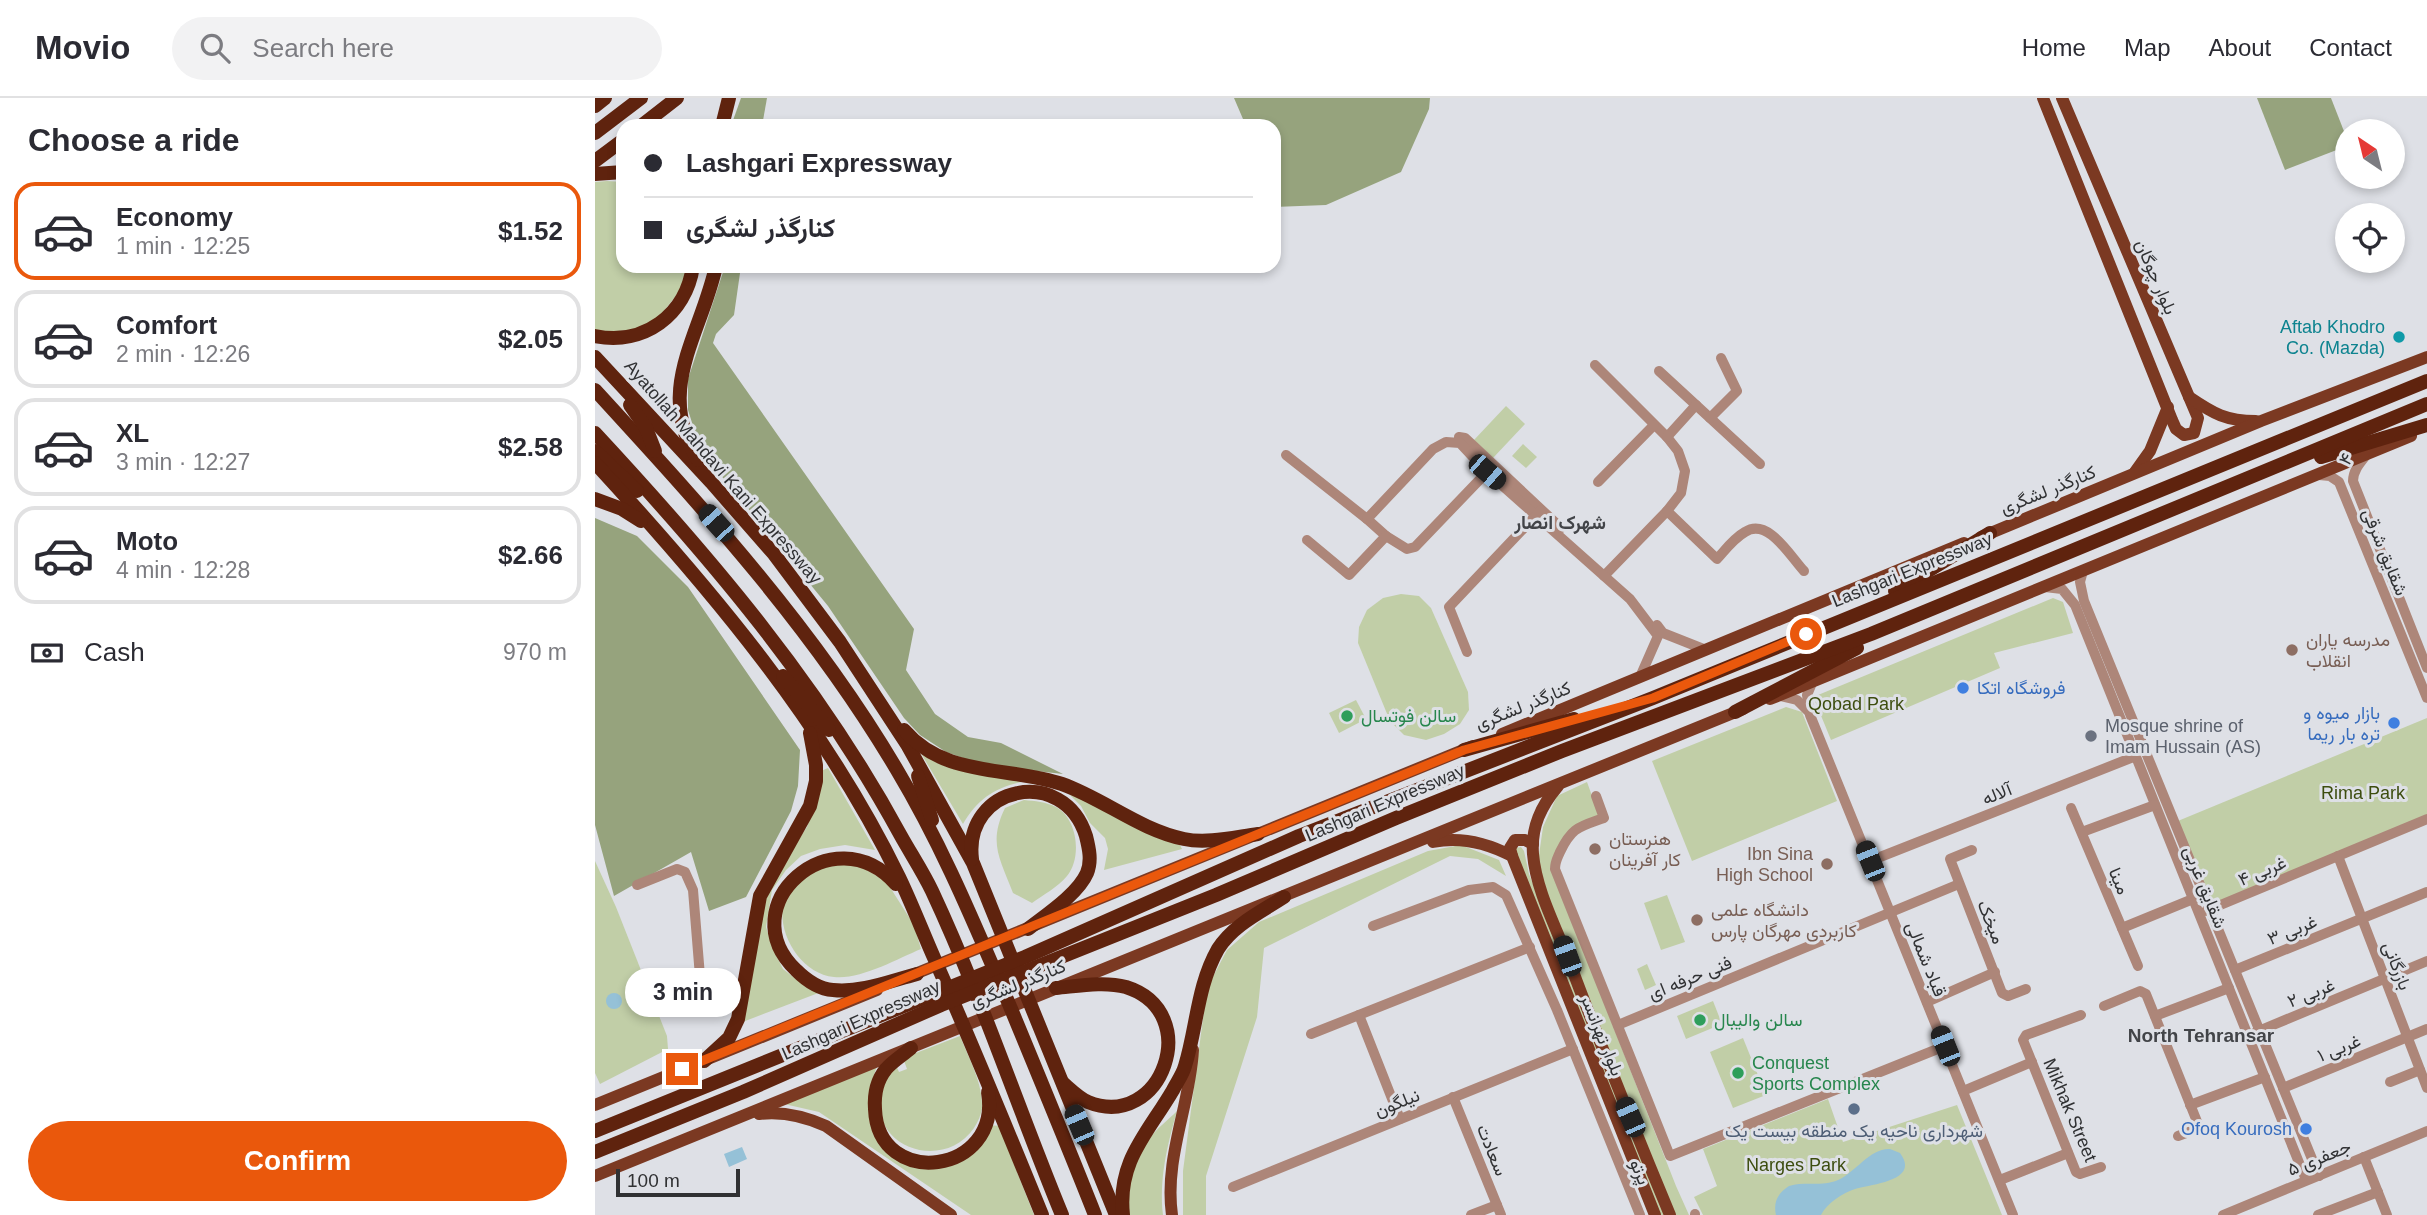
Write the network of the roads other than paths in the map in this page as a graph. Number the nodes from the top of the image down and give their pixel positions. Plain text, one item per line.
1 (605, 98) edge
2 (641, 98) edge
3 (677, 98) edge
4 (729, 98) edge
5 (2043, 98) edge
6 (2062, 98) edge
7 (595, 106) edge
8 (650, 119) edge
9 (724, 119) edge
10 (595, 133) edge
11 (616, 146) edge
12 (595, 162) edge
13 (616, 172) edge
14 (595, 174) edge
15 (691, 273) edge
16 (714, 273) edge
17 (595, 336) edge
18 (2427, 357) edge
19 (1721, 358) dead end
20 (599, 361) edge
21 (1595, 365) dead end
22 (1659, 372) dead end
23 (2427, 381) edge
24 (595, 390) edge
25 (2189, 397) junction
26 (2427, 404) edge
27 (1696, 405) junction
28 (2168, 407) junction
29 (1710, 418) junction
30 (2261, 421) junction
31 (1654, 425) junction
32 (2427, 427) edge
33 (595, 433) edge
34 (1667, 438) junction
35 (1460, 443) junction
36 (595, 451) edge
37 (2369, 453) junction
38 (1286, 455) dead end
39 (658, 459) junction
40 (595, 463) edge
41 (1760, 464) dead end
42 (1487, 472) junction
43 (2134, 473) junction
44 (2315, 475) junction
45 (2242, 481) junction
46 (2353, 481) joint
47 (711, 482) junction
48 (1598, 482) dead end
49 (595, 499) edge
50 (1667, 511) junction
51 (1539, 512) junction
52 (1367, 519) junction
53 (679, 528) junction
54 (658, 531) junction
55 (1990, 533) junction
56 (1385, 536) junction
57 (1307, 540) dead end
58 (1804, 570) dead end
59 (2083, 571) junction
60 (1606, 574) junction
61 (2043, 586) junction
62 (1951, 601) junction
63 (2080, 603) junction
64 (1858, 613) junction
65 (750, 644) junction
66 (1706, 650) junction
67 (1467, 652) dead end
68 (2427, 668) edge
69 (1640, 677) junction
70 (1812, 683) junction
71 (1780, 696) junction
72 (1653, 698) junction
73 (2427, 698) edge
74 (879, 700) junction
75 (1734, 712) junction
76 (1810, 715) junction
77 (2126, 718) junction
78 (807, 722) junction
79 (908, 746) junction
80 (1464, 750) junction
81 (2136, 757) junction
82 (861, 766) junction
83 (1562, 783) junction
84 (1596, 796) dead end
85 (2155, 805) junction
86 (2071, 808) dead end
87 (2427, 819) edge
88 (2082, 832) junction
89 (1258, 834) junction
90 (934, 835) junction
91 (1533, 844) junction
92 (1403, 849) junction
93 (1972, 850) dead end
94 (1512, 856) junction
95 (2337, 856) junction
96 (1870, 861) junction
97 (972, 863) junction
98 (1959, 884) junction
99 (637, 885) dead end
100 (2427, 892) edge
101 (1284, 897) junction
102 (908, 898) junction
103 (2193, 899) junction
104 (2210, 909) junction
105 (1890, 912) junction
106 (2199, 914) junction
107 (2362, 919) junction
108 (1373, 926) dead end
109 (2122, 928) junction
110 (1022, 931) junction
111 (1530, 947) junction
112 (2427, 961) edge
113 (1027, 963) junction
114 (2138, 966) dead end
115 (2235, 970) junction
116 (921, 972) junction
117 (1995, 972) junction
118 (2385, 979) junction
119 (1561, 980) junction
120 (1056, 988) junction
121 (2229, 988) junction
122 (2026, 989) dead end
123 (938, 999) junction
124 (702, 1001) dead end
125 (1927, 1002) junction
126 (2104, 1006) dead end
127 (1557, 1010) junction
128 (1359, 1015) junction
129 (2081, 1015) dead end
130 (2155, 1016) junction
131 (1195, 1018) junction
132 (1618, 1025) junction
133 (2427, 1029) edge
134 (2260, 1031) junction
135 (1311, 1034) dead end
136 (2248, 1035) junction
137 (2407, 1037) junction
138 (1945, 1046) junction
139 (911, 1048) junction
140 (1573, 1049) junction
141 (703, 1061) junction
142 (2032, 1062) junction
143 (2420, 1069) junction
144 (983, 1070) junction
145 (2265, 1077) junction
146 (1062, 1081) junction
147 (2390, 1082) dead end
148 (2427, 1087) edge
149 (2283, 1088) junction
150 (1963, 1091) junction
151 (1454, 1097) junction
152 (595, 1105) edge
153 (2190, 1105) junction
154 (744, 1116) junction
155 (1400, 1119) junction
156 (595, 1131) edge
157 (2427, 1131) edge
158 (2178, 1136) dead end
159 (595, 1152) edge
160 (2068, 1153) junction
161 (2364, 1157) junction
162 (2101, 1167) dead end
163 (2319, 1175) junction
164 (595, 1176) edge
165 (2000, 1180) junction
166 (2307, 1181) junction
167 (1233, 1187) dead end
168 (2378, 1192) junction
169 (1499, 1210) edge
170 (2244, 1211) edge
171 (951, 1215) edge
172 (1042, 1215) edge
173 (1062, 1215) edge
174 (1095, 1215) edge
175 (1116, 1215) edge
176 (1123, 1215) edge
177 (1172, 1215) edge
178 (1471, 1215) edge
179 (1640, 1215) edge
180 (1655, 1215) edge
181 (1670, 1215) edge
182 (2013, 1215) edge
183 (2223, 1215) edge
184 (2319, 1215) edge
185 (2387, 1215) edge

1 - 7 highway
2 - 10 highway
3 - 8 highway
4 - 9 highway
5 - 28 main road, بلوار چوگان
6 - 25 main road, بلوار چوگان
11 - 12 highway
13 - 14 highway
15 - 17 highway
16 - 47 highway
18 - 30 main road, کنارگذر لشگری
19 - 29 street
20 - 39 highway
20 - 47 highway, Ayatollah Mahdavi Kani Expressway
21 - 31 street
22 - 27 street
23 - 64 highway, Lashgari Expressway
24 - 39 highway
25 - 28 main road, بلوار چوگان
25 - 30 main road
26 - 45 highway, Lashgari Expressway
27 - 29 street
27 - 34 street
28 - 43 main road
29 - 41 street
30 - 43 main road, کنارگذر لشگری
31 - 34 street
31 - 48 street
32 - 37 main road, کنارگذر لشگری
32 - 45 highway
33 - 53 highway
34 - 50 street
35 - 42 street
35 - 51 street
35 - 52 street
36 - 53 highway
37 - 44 main road, کنارگذر لشگری
37 - 46 street, ۴
38 - 52 street
39 - 90 highway
40 - 54 highway
42 - 51 street
42 - 56 street
43 - 55 main road, کنارگذر لشگری
44 - 59 main road, کنارگذر لشگری
44 - 73 street, شقایق شرقی
45 - 62 highway, Lashgari Expressway
46 - 68 street, شقایق شرقی
47 - 74 highway, Ayatollah Mahdavi Kani Expressway
49 - 54 highway
50 - 58 street
50 - 60 street
51 - 60 street
51 - 67 street
52 - 56 street
53 - 82 highway
54 - 65 highway
55 - 64 highway
55 - 66 main road, کنارگذر لشگری
56 - 57 street
59 - 61 main road, کنارگذر لشگری
59 - 63 street
60 - 66 street
60 - 69 street
61 - 63 street
61 - 70 main road, کنارگذر لشگری
62 - 75 highway
62 - 113 highway, Lashgari Expressway
63 - 77 street, شقایق غربی
64 - 72 highway, Lashgari Expressway
65 - 78 highway
65 - 82 highway
66 - 69 main road, کنارگذر لشگری
69 - 80 main road, کنارگذر لشگری
70 - 71 main road, کنارگذر لشگری
70 - 76 street
71 - 75 main road, کنارگذر لشگری
71 - 76 street
72 - 80 highway
72 - 113 highway, Lashgari Expressway
74 - 79 highway, Ayatollah Mahdavi Kani Expressway
74 - 89 highway
75 - 83 main road, کنارگذر لشگری
76 - 96 street, قباد شمالی
77 - 81 street, شقایق غربی
77 - 104 street, شقایق غربی
78 - 102 highway
78 - 141 highway
79 - 90 highway
79 - 97 highway, Ayatollah Mahdavi Kani Expressway
80 - 89 main road, کنارگذر لشگری
81 - 85 street, شقایق غربی
81 - 96 street, آلاله
82 - 173 highway
83 - 91 main road, بلوار تهرانسر
83 - 92 main road, کنارگذر لشگری
84 - 132 street
85 - 88 street
85 - 103 street, شقایق غربی
86 - 88 street, مینا
87 - 95 street, ۴ غربی
88 - 109 street, مینا
89 - 110 main road, کنارگذر لشگری
90 - 174 highway
91 - 94 main road
91 - 181 main road, بلوار تهرانسر
92 - 94 main road
92 - 101 main road, کنارگذر لشگری
93 - 98 street, میخک
94 - 119 main road, بلوار تهرانسر
95 - 104 street, ۴ غربی
95 - 107 street, بازرگانی
96 - 105 street, قباد شمالی
97 - 110 highway
97 - 146 highway, Ayatollah Mahdavi Kani Expressway
98 - 105 street, فنی حرفه ای
98 - 117 street, میخک
99 - 124 street
100 - 107 street, ۳ غربی
101 - 120 main road, کنارگذر لشگری
101 - 131 highway
102 - 116 highway
102 - 144 highway
103 - 106 street, شقایق غربی
103 - 109 street
104 - 106 street, ۴ غربی
104 - 115 street, شقایق غربی
105 - 125 street, قباد شمالی
105 - 132 street, فنی حرفه ای
106 - 121 street, شقایق غربی
107 - 115 street, ۳ غربی
107 - 118 street, بازرگانی
108 - 111 street, پرتو
109 - 114 street, مینا
110 - 116 main road, کنارگذر لشگری
111 - 127 street, پرتو
111 - 128 street
112 - 118 street, ۲ غربی
113 - 123 highway, Lashgari Expressway
115 - 134 street, شقایق غربی
116 - 141 main road, کنارگذر لشگری
117 - 122 street, میخک
117 - 125 street
118 - 134 street, ۲ غربی
118 - 137 street, بازرگانی
119 - 127 street
119 - 180 main road, بلوار تهرانسر
120 - 139 main road, کنارگذر لشگری
120 - 146 highway
121 - 130 street
121 - 136 street, شقایق غربی
123 - 156 highway, Lashgari Expressway
123 - 159 highway, Lashgari Expressway
125 - 138 street, قباد شمالی
126 - 130 street
127 - 140 street, پرتو
128 - 135 street
128 - 155 street
129 - 142 street, Mikhak Street
130 - 153 street
131 - 176 highway
131 - 177 main road
132 - 138 street
133 - 137 street, ۱ غربی
134 - 136 street, ۲ غربی
134 - 149 street, شقایق غربی
136 - 145 street, شقایق غربی
137 - 143 street, بازرگانی
137 - 149 street, ۱ غربی
138 - 150 street, قباد شمالی
139 - 144 highway
139 - 154 main road, کنارگذر لشگری
140 - 151 street, نیلگون
140 - 179 street, پرتو
141 - 152 main road, کنارگذر لشگری
142 - 150 street
142 - 160 street, Mikhak Street
143 - 147 street
143 - 148 street, بازرگانی
144 - 172 highway
145 - 153 street
145 - 166 street, شقایق غربی
146 - 175 highway, Ayatollah Mahdavi Kani Expressway
149 - 163 street, شقایق غربی
150 - 165 street, قباد شمالی
151 - 155 street, نیلگون
151 - 169 street, سعادت
153 - 158 street
154 - 164 main road, کنارگذر لشگری
154 - 171 main road
155 - 167 street, نیلگون
157 - 161 street, جعفری ۵
160 - 162 street, Mikhak Street
160 - 165 street
161 - 163 street, جعفری ۵
161 - 168 street
163 - 166 street, جعفری ۵
165 - 182 street, قباد شمالی
166 - 170 street, جعفری ۵
168 - 184 street
168 - 185 street
169 - 178 street
170 - 183 street, جعفری ۵

